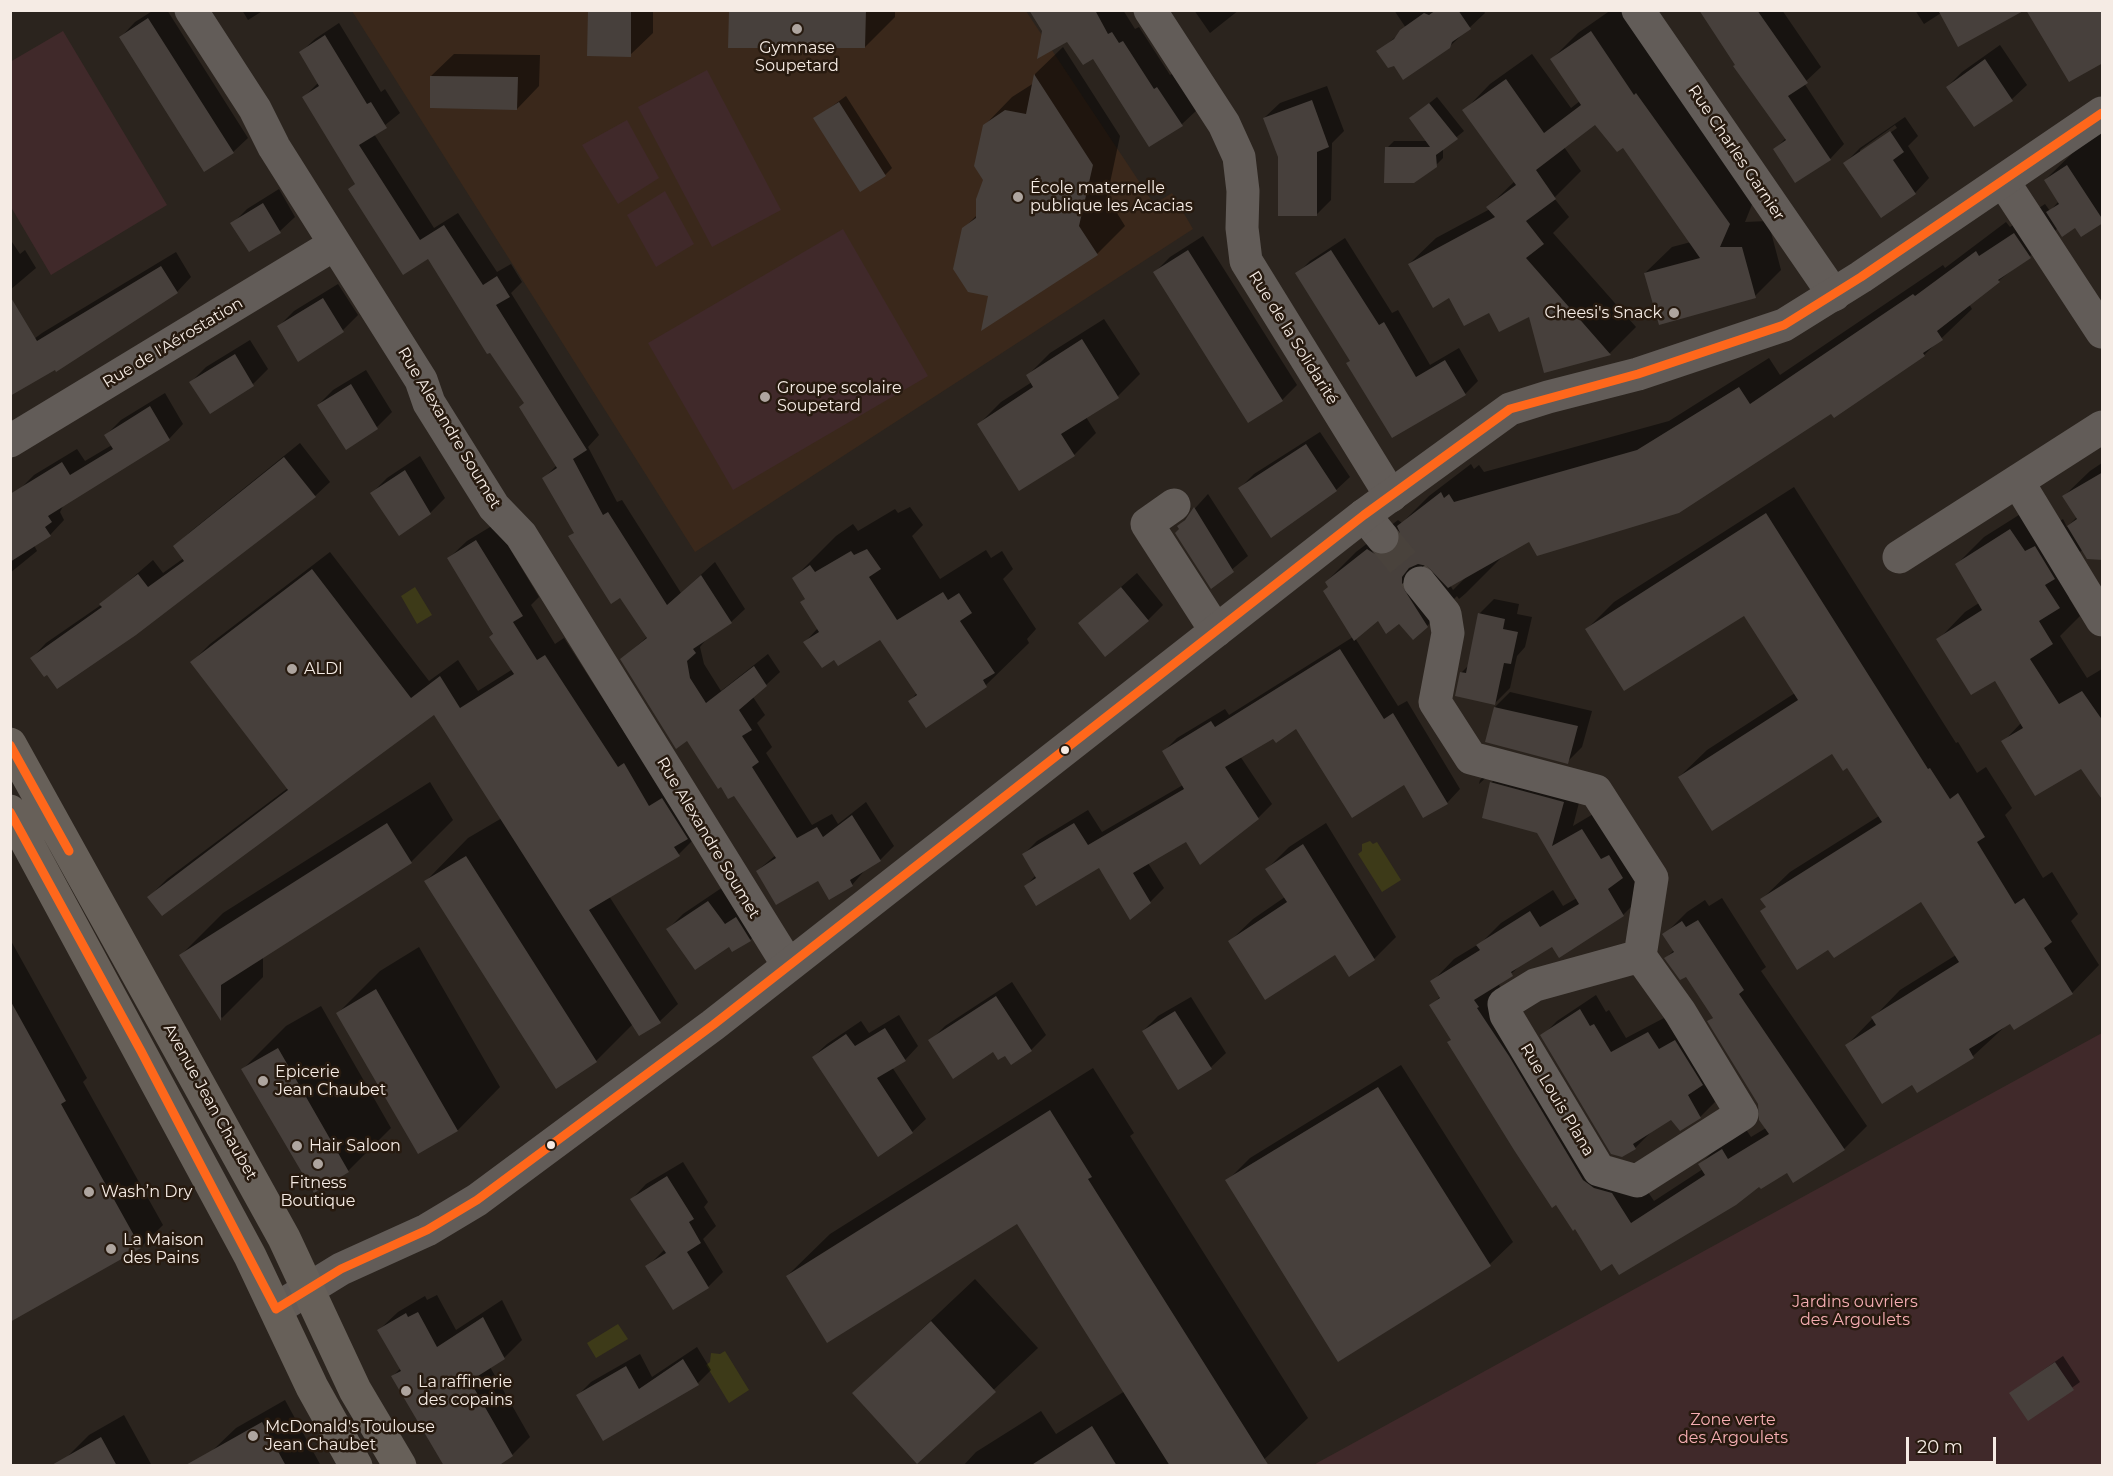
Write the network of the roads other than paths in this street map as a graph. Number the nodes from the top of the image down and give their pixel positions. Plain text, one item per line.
1 (191, 10) edge
2 (1150, 10) edge
3 (1638, 10) edge
4 (2103, 113) edge
5 (2003, 181) junction
6 (335, 244) junction
7 (1834, 295) junction
8 (2103, 332) edge
9 (2103, 427) edge
10 (10, 441) edge
11 (2018, 482) junction
12 (1391, 496) junction
13 (1174, 505) dead end
14 (1899, 557) dead end
15 (1420, 583) tunnel mouth
16 (2103, 620) edge
17 (1216, 631) junction
18 (10, 744) edge
19 (44, 806) junction
20 (13, 820) edge
21 (1640, 956) junction
22 (788, 965) junction
23 (308, 1288) junction
24 (276, 1309) junction
25 (356, 1466) edge
26 (400, 1466) edge

1 - 6 street, Rue Alexandre Soumet
2 - 12 street, Rue de la Solidarité
3 - 7 street, Rue Charles Garnier
4 - 5 street
5 - 7 street
5 - 8 street
6 - 10 street, Rue de l'Aérostation
6 - 22 street, Rue Alexandre Soumet
7 - 12 street
9 - 11 street
11 - 14 street
11 - 16 street
12 - 17 street
13 - 17 street
15 - 21 street
17 - 22 street
18 - 19 main road, Avenue Jean Chaubet
19 - 20 street
19 - 23 main road, Avenue Jean Chaubet
20 - 24 main road
21 - 21 street, Rue Louis Plana
22 - 23 street
23 - 24 street
23 - 26 main road, Avenue Jean Chaubet
24 - 25 main road

